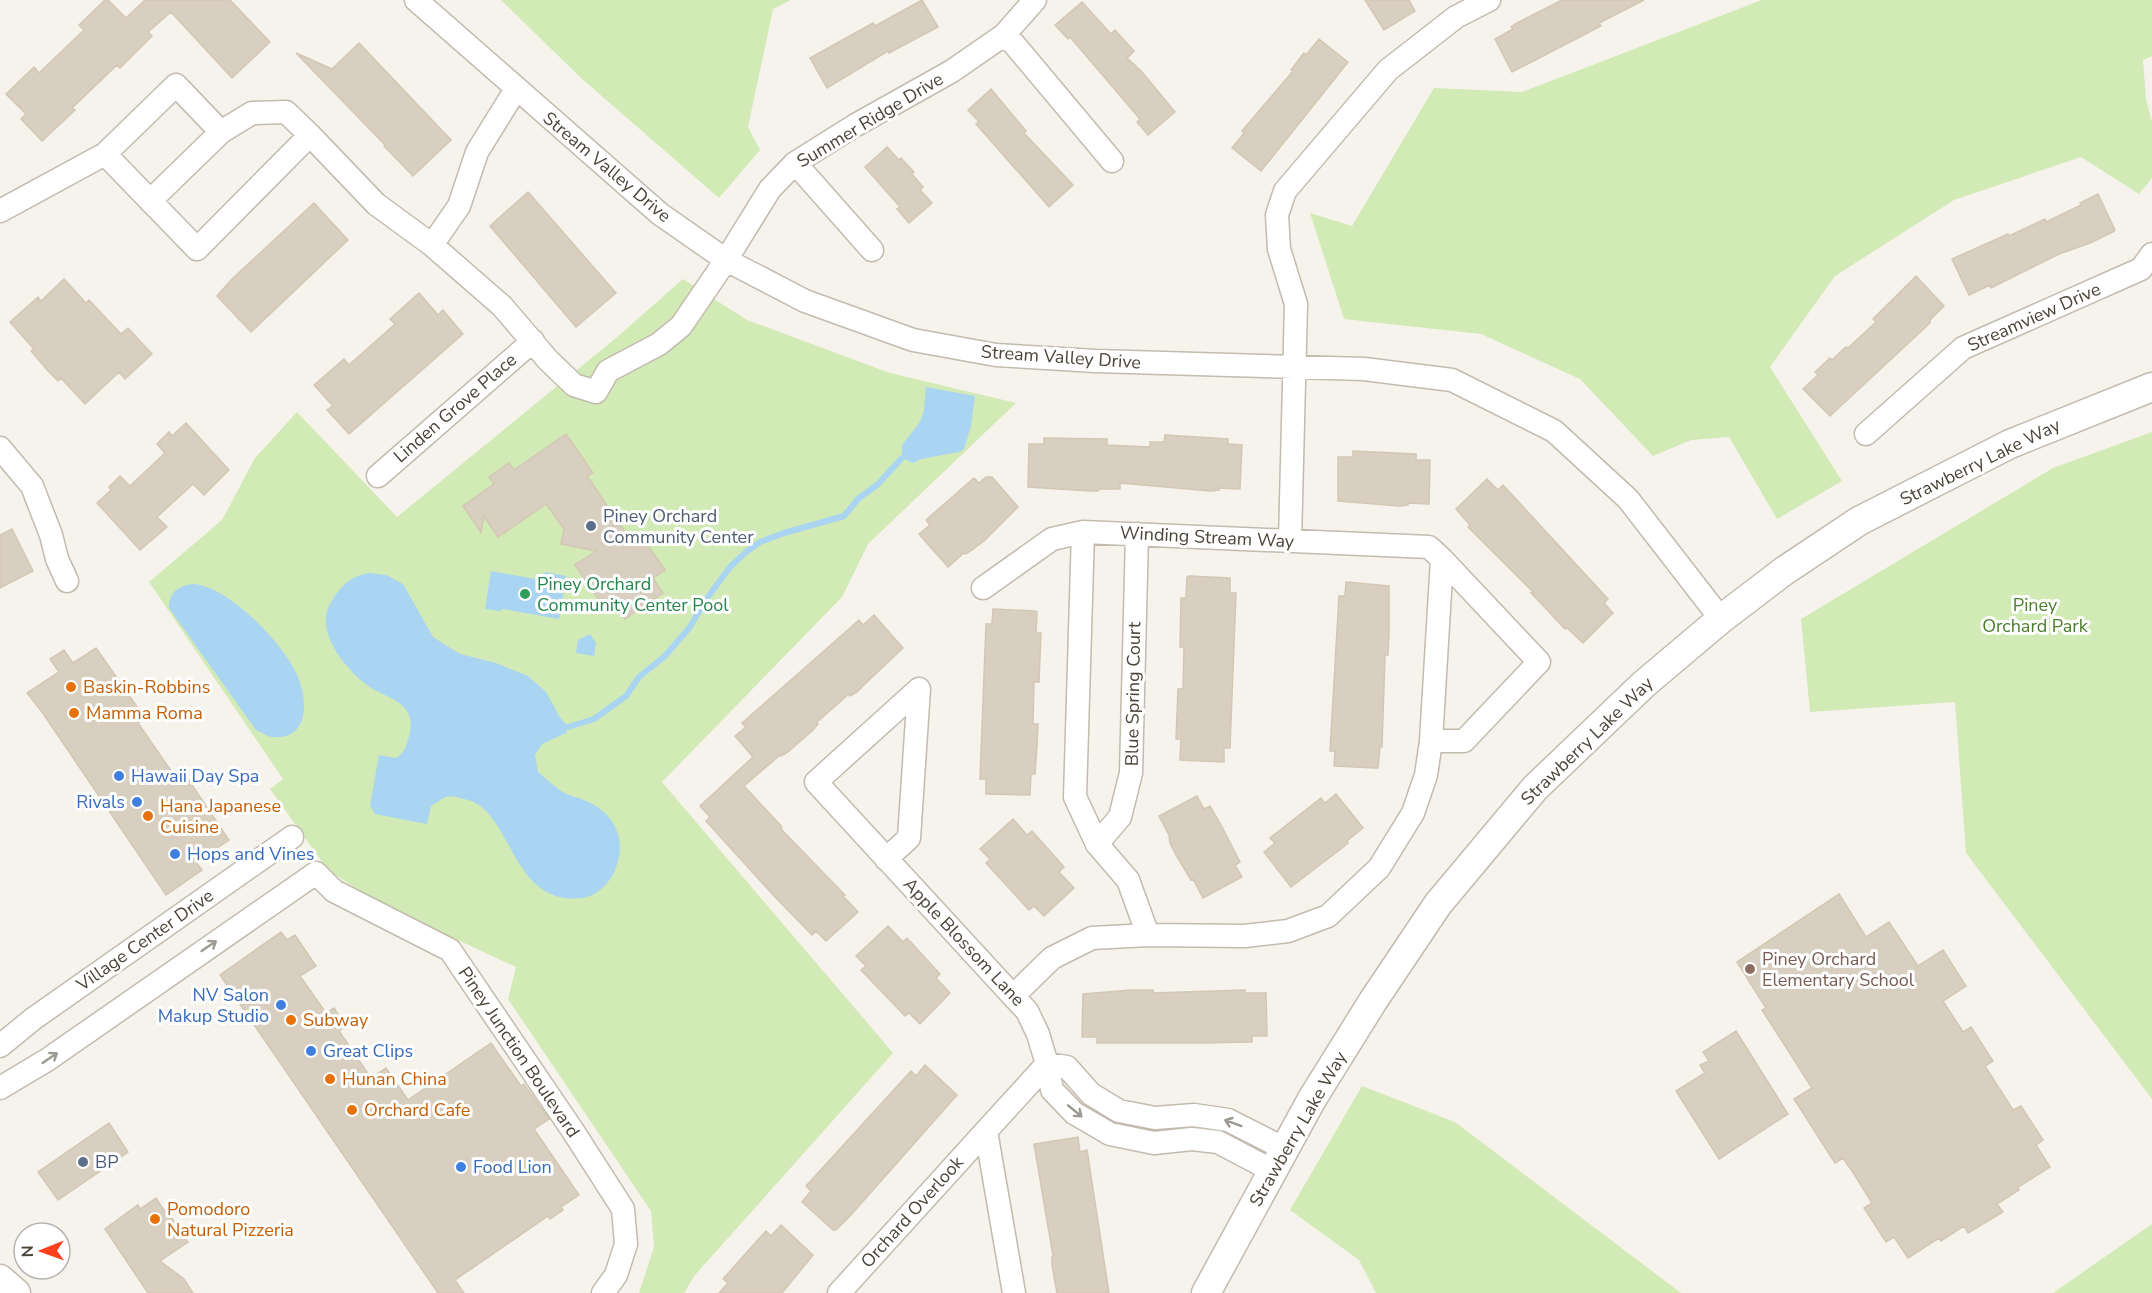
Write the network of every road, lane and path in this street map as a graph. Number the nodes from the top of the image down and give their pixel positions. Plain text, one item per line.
1 (416, 0) edge
2 (1035, 0) edge
3 (1489, 0) edge
4 (1451, 8) edge
5 (1004, 35) junction
6 (516, 89) junction
7 (220, 132) junction
8 (310, 135) junction
9 (105, 154) junction
10 (1112, 161) dead end
11 (795, 163) junction
12 (150, 201) junction
13 (2, 203) edge
14 (432, 245) junction
15 (872, 249) dead end
16 (726, 260) junction
17 (2148, 270) edge
18 (533, 341) junction
19 (1294, 368) junction
20 (2152, 387) edge
21 (1866, 434) dead end
22 (0, 448) edge
23 (378, 476) dead end
24 (1083, 532) junction
25 (1137, 534) junction
26 (1290, 541) junction
27 (1442, 559) junction
28 (67, 581) dead end
29 (983, 588) dead end
30 (1721, 619) junction
31 (1431, 741) junction
32 (292, 837) dead end
33 (1097, 844) junction
34 (886, 859) junction
35 (1148, 935) junction
36 (1013, 996) junction
37 (0, 1046) edge
38 (1047, 1064) junction
39 (0, 1088) edge
40 (986, 1131) junction
41 (1279, 1160) junction
42 (0, 1279) edge
43 (16, 1293) edge
44 (603, 1293) edge
45 (839, 1293) edge
46 (1014, 1293) edge
47 (1206, 1293) edge

1 - 6 street, Stream Valley Drive
2 - 5 street, Summer Ridge Drive
3 - 4 street
4 - 19 street
5 - 10 street
5 - 11 street, Summer Ridge Drive
6 - 14 street
6 - 16 street, Stream Valley Drive
7 - 8 street, Linden Grove Place
7 - 9 street
7 - 12 street, Linden Grove Place
8 - 12 street
8 - 14 street, Linden Grove Place
9 - 12 street
9 - 13 street
11 - 15 street
11 - 16 street, Summer Ridge Drive
14 - 18 street, Linden Grove Place
16 - 18 street, Linden Grove Place
16 - 19 street, Stream Valley Drive
17 - 21 street, Streamview Drive
18 - 23 street, Linden Grove Place
19 - 26 street
19 - 30 street, Stream Valley Drive
20 - 30 street, Strawberry Lake Way
22 - 28 street
24 - 25 street, Winding Stream Way
24 - 29 street, Winding Stream Way
24 - 33 street
25 - 26 street, Winding Stream Way
25 - 33 street, Blue Spring Court
26 - 27 street, Winding Stream Way
27 - 31 street
27 - 31 street, Winding Stream Way
30 - 41 street, Strawberry Lake Way
31 - 35 street
32 - 37 street, Village Center Drive
33 - 35 street
34 - 34 street, Apple Blossom Lane
34 - 36 street, Apple Blossom Lane
35 - 36 street
36 - 38 street, Apple Blossom Lane
38 - 40 street, Orchard Overlook
38 - 41 street
39 -> 44 street, Piney Junction Boulevard
40 - 45 street, Orchard Overlook
40 - 46 street, Orchard Overlook
41 - 47 street, Strawberry Lake Way
42 - 43 street

